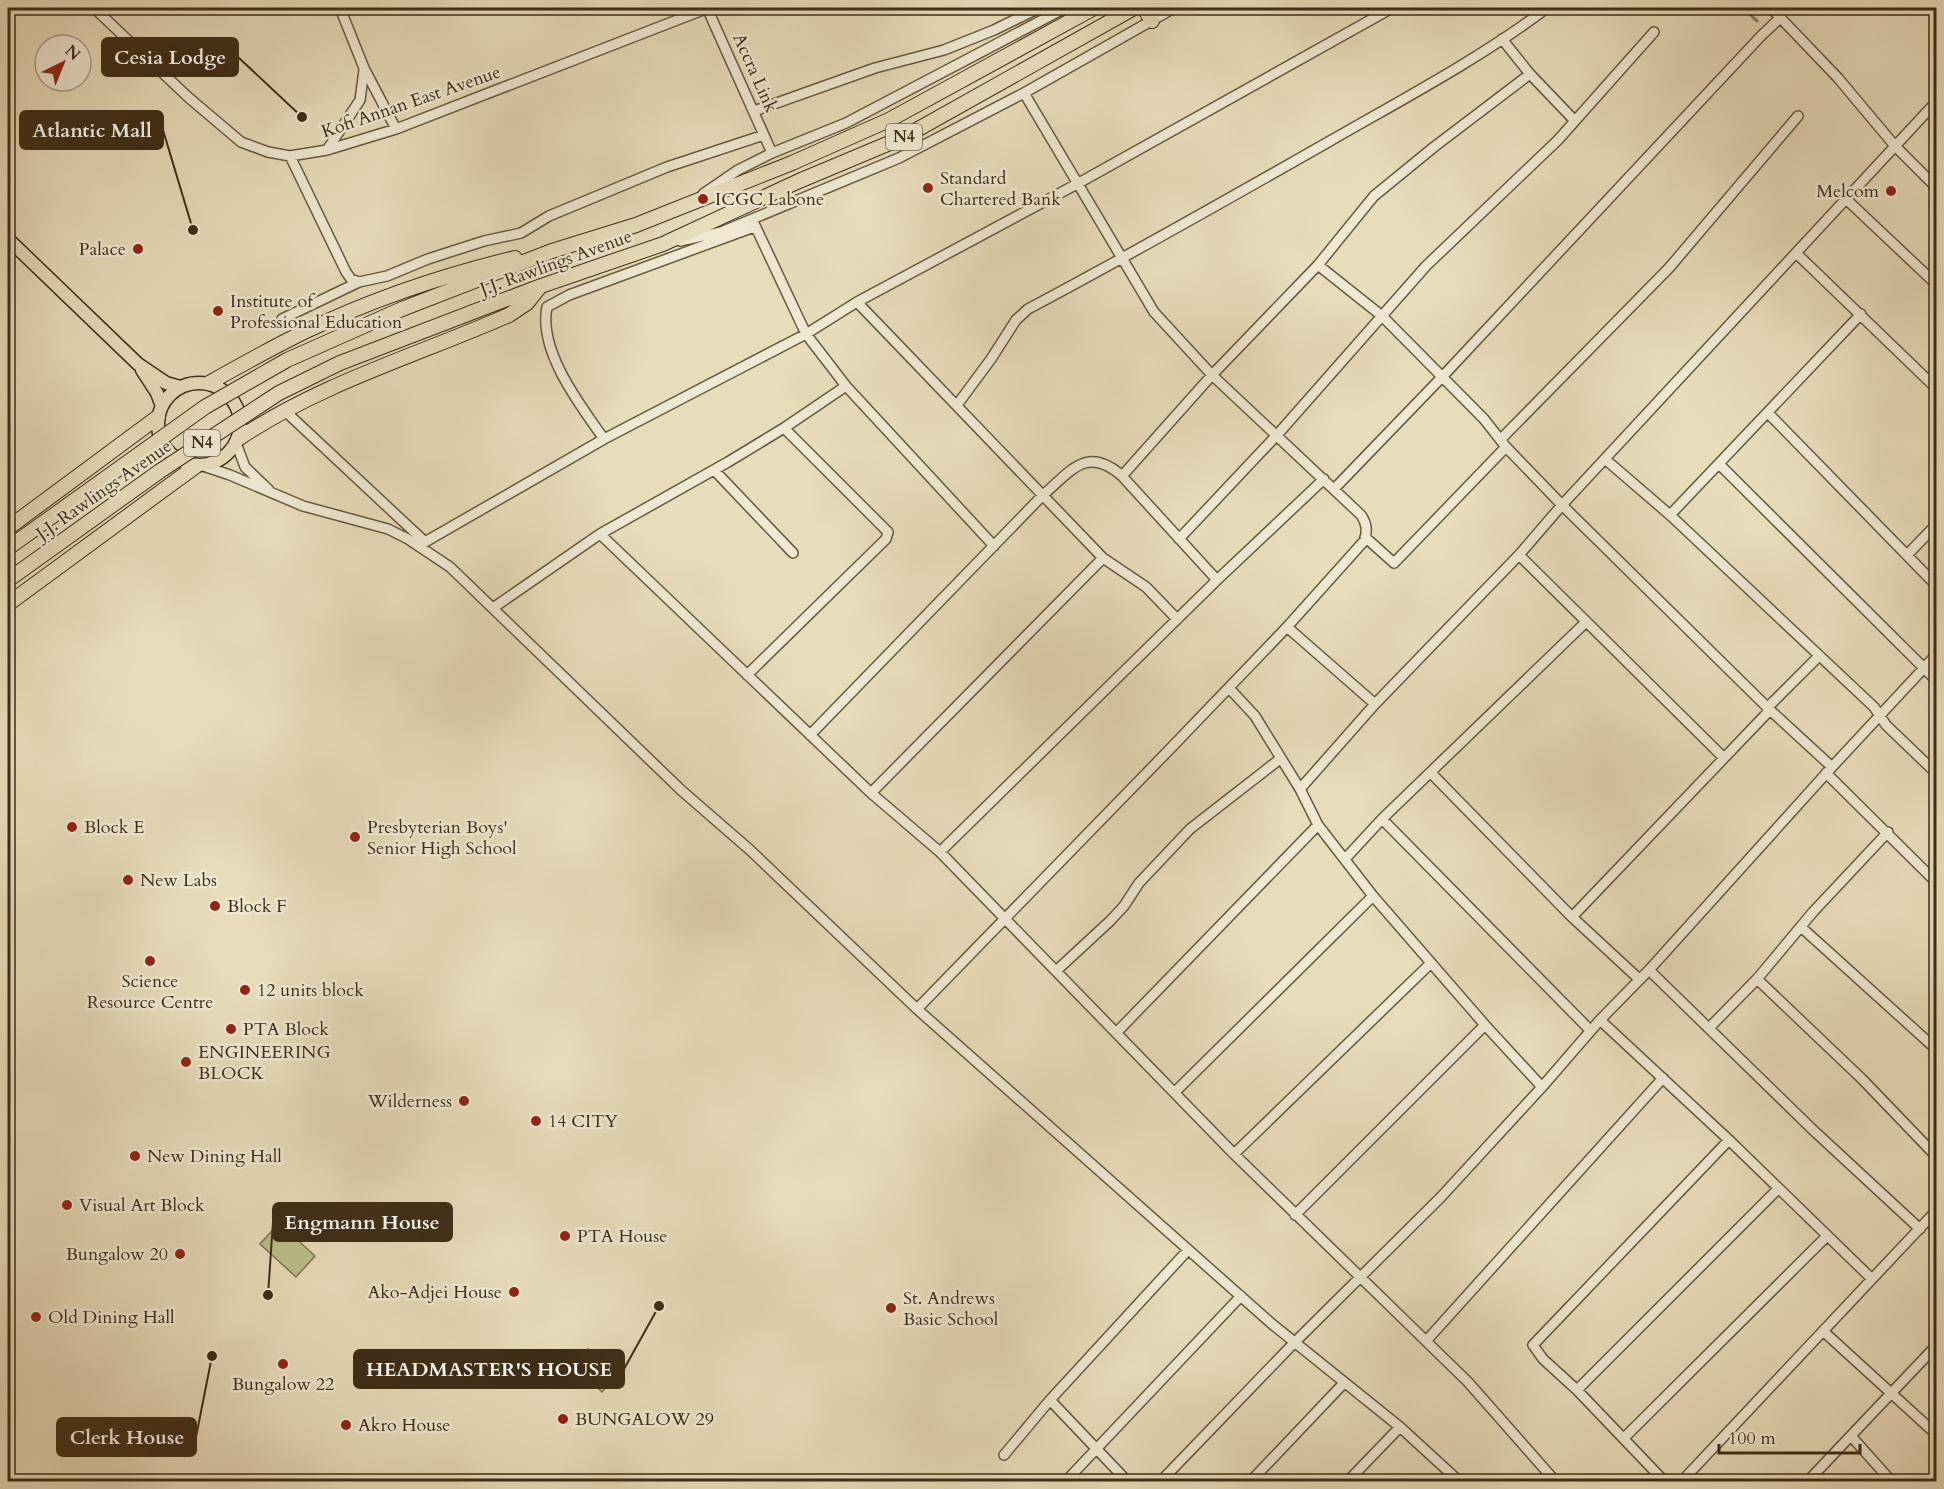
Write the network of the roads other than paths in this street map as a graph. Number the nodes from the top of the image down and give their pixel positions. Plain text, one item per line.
1 (94, 8) edge
2 (340, 8) edge
3 (707, 8) edge
4 (1039, 8) edge
5 (1065, 8) edge
6 (1094, 8) edge
7 (1134, 8) edge
8 (1144, 8) edge
9 (1174, 8) edge
10 (1392, 8) edge
11 (1547, 8) edge
12 (1771, 8) edge
13 (1781, 17) junction
14 (1152, 21) junction
15 (1654, 32) dead end
16 (1502, 39) junction
17 (364, 68) junction
18 (1530, 74) junction
19 (1024, 93) junction
20 (1936, 102) edge
21 (754, 111) junction
22 (1798, 116) dead end
23 (1575, 121) junction
24 (396, 129) junction
25 (764, 135) junction
26 (1895, 147) junction
27 (327, 150) junction
28 (772, 153) junction
29 (290, 156) junction
30 (1077, 184) junction
31 (1936, 187) edge
32 (1846, 199) junction
33 (691, 202) junction
34 (753, 223) junction
35 (8, 238) edge
36 (663, 244) junction
37 (552, 251) junction
38 (1796, 253) junction
39 (1124, 258) junction
40 (1318, 265) junction
41 (359, 282) junction
42 (1936, 284) edge
43 (541, 286) junction
44 (857, 302) junction
45 (1861, 314) junction
46 (1382, 316) junction
47 (282, 319) dead end
48 (806, 334) junction
49 (138, 364) junction
50 (1212, 375) junction
51 (1443, 376) junction
52 (209, 383) junction
53 (846, 386) junction
54 (180, 387) junction
55 (1936, 388) edge
56 (957, 405) junction
57 (285, 411) junction
58 (160, 412) junction
59 (1768, 413) junction
60 (784, 428) junction
61 (1277, 435) junction
62 (604, 439) junction
63 (237, 441) junction
64 (1503, 443) junction
65 (1605, 459) junction
66 (1719, 464) junction
67 (199, 466) junction
68 (715, 471) junction
69 (1122, 476) junction
70 (1324, 478) junction
71 (1334, 489) junction
72 (1043, 495) junction
73 (278, 497) junction
74 (1562, 505) junction
75 (1670, 515) junction
76 (1936, 525) edge
77 (8, 528) edge
78 (600, 534) junction
79 (1365, 537) junction
80 (1179, 538) junction
81 (421, 543) junction
82 (994, 546) junction
83 (8, 548) edge
84 (793, 553) dead end
85 (1519, 555) junction
86 (1907, 555) junction
87 (1103, 558) junction
88 (8, 580) edge
89 (1217, 580) junction
90 (1936, 585) edge
91 (8, 604) edge
92 (493, 608) junction
93 (1177, 619) junction
94 (1586, 622) junction
95 (1287, 627) junction
96 (1936, 655) edge
97 (1818, 656) junction
98 (1924, 669) junction
99 (747, 675) junction
100 (1936, 680) edge
101 (1228, 688) junction
102 (1375, 704) junction
103 (1769, 708) junction
104 (1880, 716) junction
105 (810, 735) junction
106 (1724, 758) junction
107 (1280, 759) junction
108 (1829, 770) junction
109 (1431, 773) junction
110 (1936, 773) edge
111 (1300, 789) junction
112 (871, 794) junction
113 (1382, 819) junction
114 (1318, 825) junction
115 (1888, 832) junction
116 (940, 852) junction
117 (1345, 859) junction
118 (1936, 882) edge
119 (1373, 896) junction
120 (1572, 917) junction
121 (1006, 919) junction
122 (1801, 927) junction
123 (1431, 963) junction
124 (1649, 970) junction
125 (1056, 971) junction
126 (1639, 979) junction
127 (1757, 979) junction
128 (917, 1009) junction
129 (1600, 1020) junction
130 (1485, 1024) junction
131 (1710, 1027) junction
132 (1590, 1030) junction
133 (1116, 1033) junction
134 (1936, 1049) edge
135 (1663, 1078) junction
136 (1542, 1086) junction
137 (1175, 1092) junction
138 (1729, 1140) junction
139 (1234, 1154) junction
140 (1936, 1156) edge
141 (1778, 1189) junction
142 (1936, 1210) edge
143 (1295, 1215) junction
144 (1920, 1229) junction
145 (1827, 1236) junction
146 (1188, 1250) junction
147 (1362, 1277) junction
148 (1872, 1279) junction
149 (1241, 1296) junction
150 (1823, 1331) junction
151 (1427, 1340) junction
152 (1294, 1343) junction
153 (1936, 1346) edge
154 (1344, 1383) junction
155 (1577, 1390) junction
156 (1891, 1394) junction
157 (1050, 1401) junction
158 (1401, 1427) junction
159 (1936, 1434) edge
160 (1851, 1436) junction
161 (1624, 1438) junction
162 (1097, 1448) junction
163 (1004, 1455) dead end
164 (1453, 1479) edge
165 (1065, 1482) edge
166 (1128, 1482) edge
167 (1160, 1482) edge
168 (1250, 1482) edge
169 (1347, 1482) edge
170 (1556, 1482) edge
171 (1665, 1482) edge
172 (1681, 1482) edge
173 (1807, 1482) edge
174 (1892, 1482) edge

1 - 29 street, Kofi Annan East Avenue
2 - 17 street
3 - 21 street, Accra Link
3 - 24 street, Kofi Annan East Avenue
4 - 21 street
5 - 28 street
6 - 33 highway, J.J. Rawlings Avenue / N4
7 - 36 highway, J.J. Rawlings Avenue / N4
8 - 14 highway
9 - 14 street
10 - 30 street
11 - 16 street
12 - 13 street
13 - 26 street
13 - 51 street
14 - 19 street
15 - 23 street
16 - 18 street
16 - 39 street
17 - 24 street
17 - 27 street
18 - 23 street
18 - 40 street
19 - 30 street
19 - 34 street
20 - 26 street
21 - 25 street, Accra Link
22 - 64 street
23 - 46 street
24 - 27 street, Kofi Annan East Avenue
25 - 28 street, Accra Link
25 - 41 street
26 - 31 street
26 - 32 street
27 - 29 street, Kofi Annan East Avenue
28 - 33 street
29 - 41 street
30 - 39 street
30 - 44 street
32 - 38 street
32 - 42 street
33 - 37 highway, J.J. Rawlings Avenue / N4
34 - 36 street
34 - 48 street
34 - 62 street
35 - 49 main road
36 - 43 highway, J.J. Rawlings Avenue / N4
37 - 52 highway
37 - 83 highway, J.J. Rawlings Avenue / N4, bridge
38 - 45 street
38 - 65 street
39 - 50 street
39 - 56 street
40 - 46 street
40 - 50 street
41 - 47 street
43 - 57 highway
43 - 88 highway, J.J. Rawlings Avenue / N4, bridge
44 - 48 street
44 - 56 street
45 - 55 street
45 - 59 street
46 - 51 street
46 - 61 street
48 - 53 street
48 - 62 street
49 - 54 main road
49 - 58 main road
50 - 61 street
50 - 69 street
51 - 64 street
51 - 71 street
52 - 54 main road
52 - 63 main road
53 - 60 street
53 - 82 street
54 - 58 main road
56 - 72 street
57 - 63 highway
57 - 81 street
58 - 67 main road
58 - 77 highway
59 - 66 street
59 - 86 street
60 - 68 street
60 - 99 street
61 - 70 street
61 - 80 street
62 - 81 street
63 - 67 main road
63 - 73 street
64 - 74 street
64 - 79 street
65 - 74 street
65 - 75 street
66 - 75 street
66 - 98 street
67 - 73 street
67 - 91 highway
68 - 78 street
68 - 84 street
69 - 72 street
69 - 80 street
70 - 71 street
70 - 89 street
71 - 79 street
72 - 82 street
72 - 87 street
73 - 81 street
74 - 85 street
74 - 103 street
75 - 97 street
76 - 86 street
78 - 92 street
78 - 99 street
79 - 95 street
80 - 89 street
81 - 92 street
82 - 105 street
85 - 94 street
85 - 102 street
86 - 90 street
87 - 93 street
87 - 112 street
89 - 93 street
92 - 128 street
93 - 116 street
94 - 106 street
94 - 109 street
95 - 101 street
95 - 102 street
96 - 98 street
97 - 103 street
97 - 104 street
98 - 100 street
98 - 104 street
99 - 105 street
101 - 107 street
101 - 121 street
102 - 111 street
103 - 106 street
103 - 108 street
104 - 108 street
104 - 110 street
105 - 112 street
106 - 120 street
107 - 111 street
107 - 125 street
108 - 115 street
108 - 124 street
109 - 113 street
109 - 120 street
111 - 114 street
112 - 116 street
113 - 117 street
113 - 132 street
114 - 117 street
114 - 133 street
115 - 118 street
115 - 122 street
116 - 121 street
117 - 119 street
119 - 123 street
119 - 137 street
120 - 126 street
121 - 125 street
121 - 128 street
122 - 127 street
122 - 134 street
123 - 130 street
123 - 139 street
124 - 126 street
124 - 131 street
125 - 133 street
126 - 129 street
127 - 131 street
127 - 140 street
128 - 146 street
129 - 132 street
129 - 135 street
130 - 136 street
130 - 143 street
131 - 144 street
132 - 136 street
133 - 137 street
135 - 138 street
135 - 151 street
136 - 147 street
137 - 139 street
138 - 141 street
138 - 155 street
139 - 143 street
141 - 145 street
141 - 155 street
142 - 144 street
143 - 147 street
144 - 148 street
145 - 148 street
145 - 161 street
146 - 149 street
146 - 157 street
147 - 151 street
147 - 152 street
148 - 150 street
149 - 152 street
149 - 162 street
150 - 156 street
150 - 172 street
151 - 170 street
152 - 154 street
152 - 167 street
153 - 156 street
154 - 158 street
154 - 168 street
155 - 161 street
156 - 159 street
156 - 160 street
157 - 162 street
157 - 163 street
158 - 164 street
158 - 169 street
160 - 173 street
160 - 174 street
161 - 171 street
162 - 165 street
162 - 166 street

